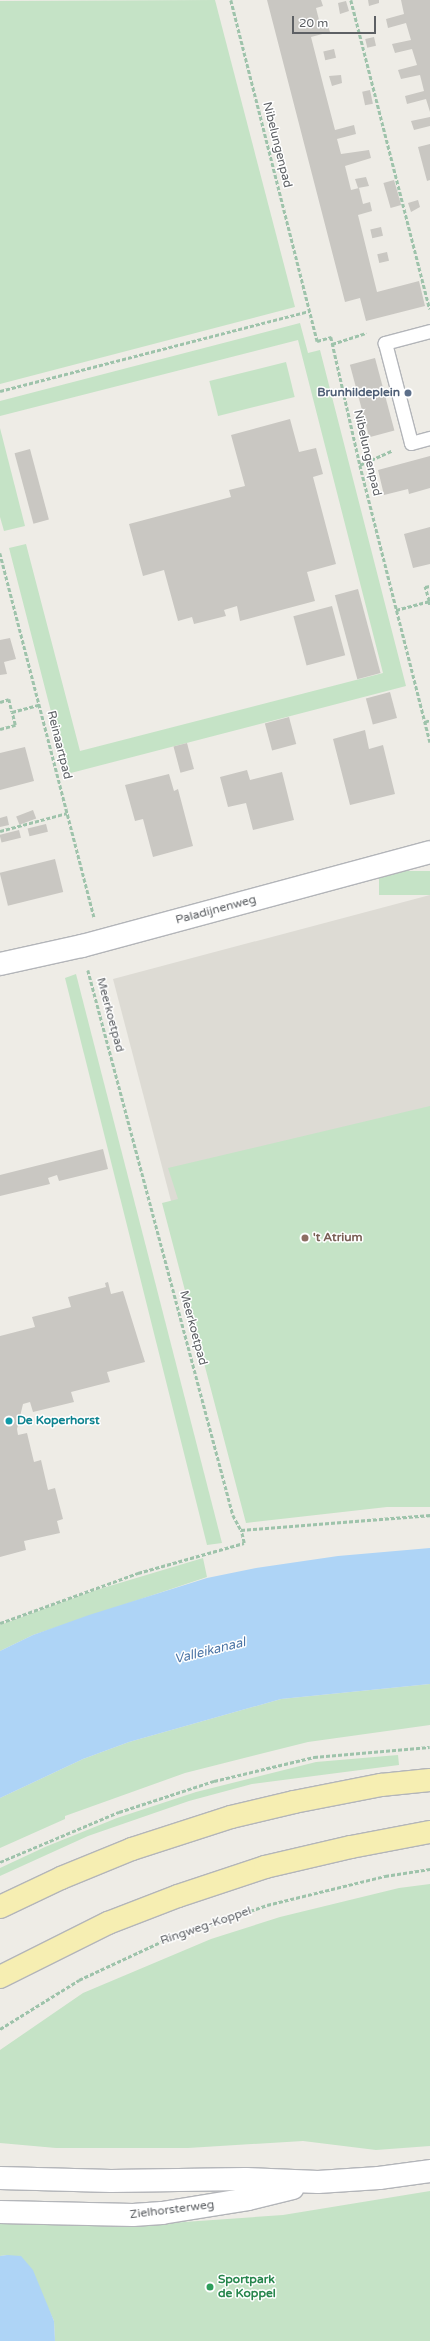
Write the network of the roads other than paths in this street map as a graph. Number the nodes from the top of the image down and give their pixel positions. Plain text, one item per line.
1 (430, 331) edge
2 (430, 438) edge
3 (430, 852) edge
4 (0, 964) edge
5 (430, 1780) edge
6 (430, 1832) edge
7 (0, 1907) edge
8 (0, 1977) edge
9 (430, 2171) edge
10 (0, 2178) edge
11 (318, 2182) junction
12 (0, 2212) edge

1 - 2 lane
3 - 4 main road, Paladijnenweg
5 - 7 main road
6 - 8 main road
9 - 11 main road, Zielhorsterweg
10 - 11 main road, Zielhorsterweg
11 - 12 main road, Zielhorsterweg

